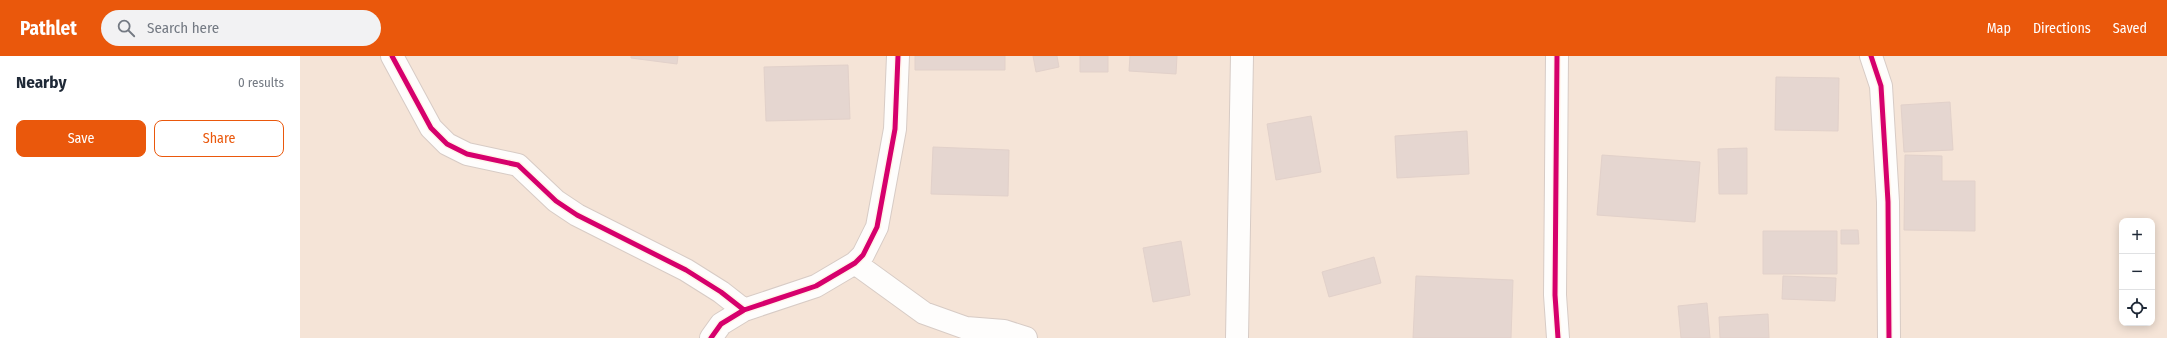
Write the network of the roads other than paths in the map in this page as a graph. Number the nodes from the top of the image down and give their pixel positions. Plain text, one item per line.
1 (392, 56) edge
2 (898, 56) edge
3 (1242, 56) edge
4 (1557, 56) edge
5 (1871, 56) edge
6 (855, 263) junction
7 (744, 310) junction
8 (711, 338) edge
9 (1026, 338) edge
10 (1236, 338) edge
11 (1558, 338) edge
12 (1889, 338) edge

1 - 7 street
2 - 6 street
3 - 10 street
4 - 11 street
5 - 12 street
6 - 7 street
6 - 9 street
7 - 8 street

